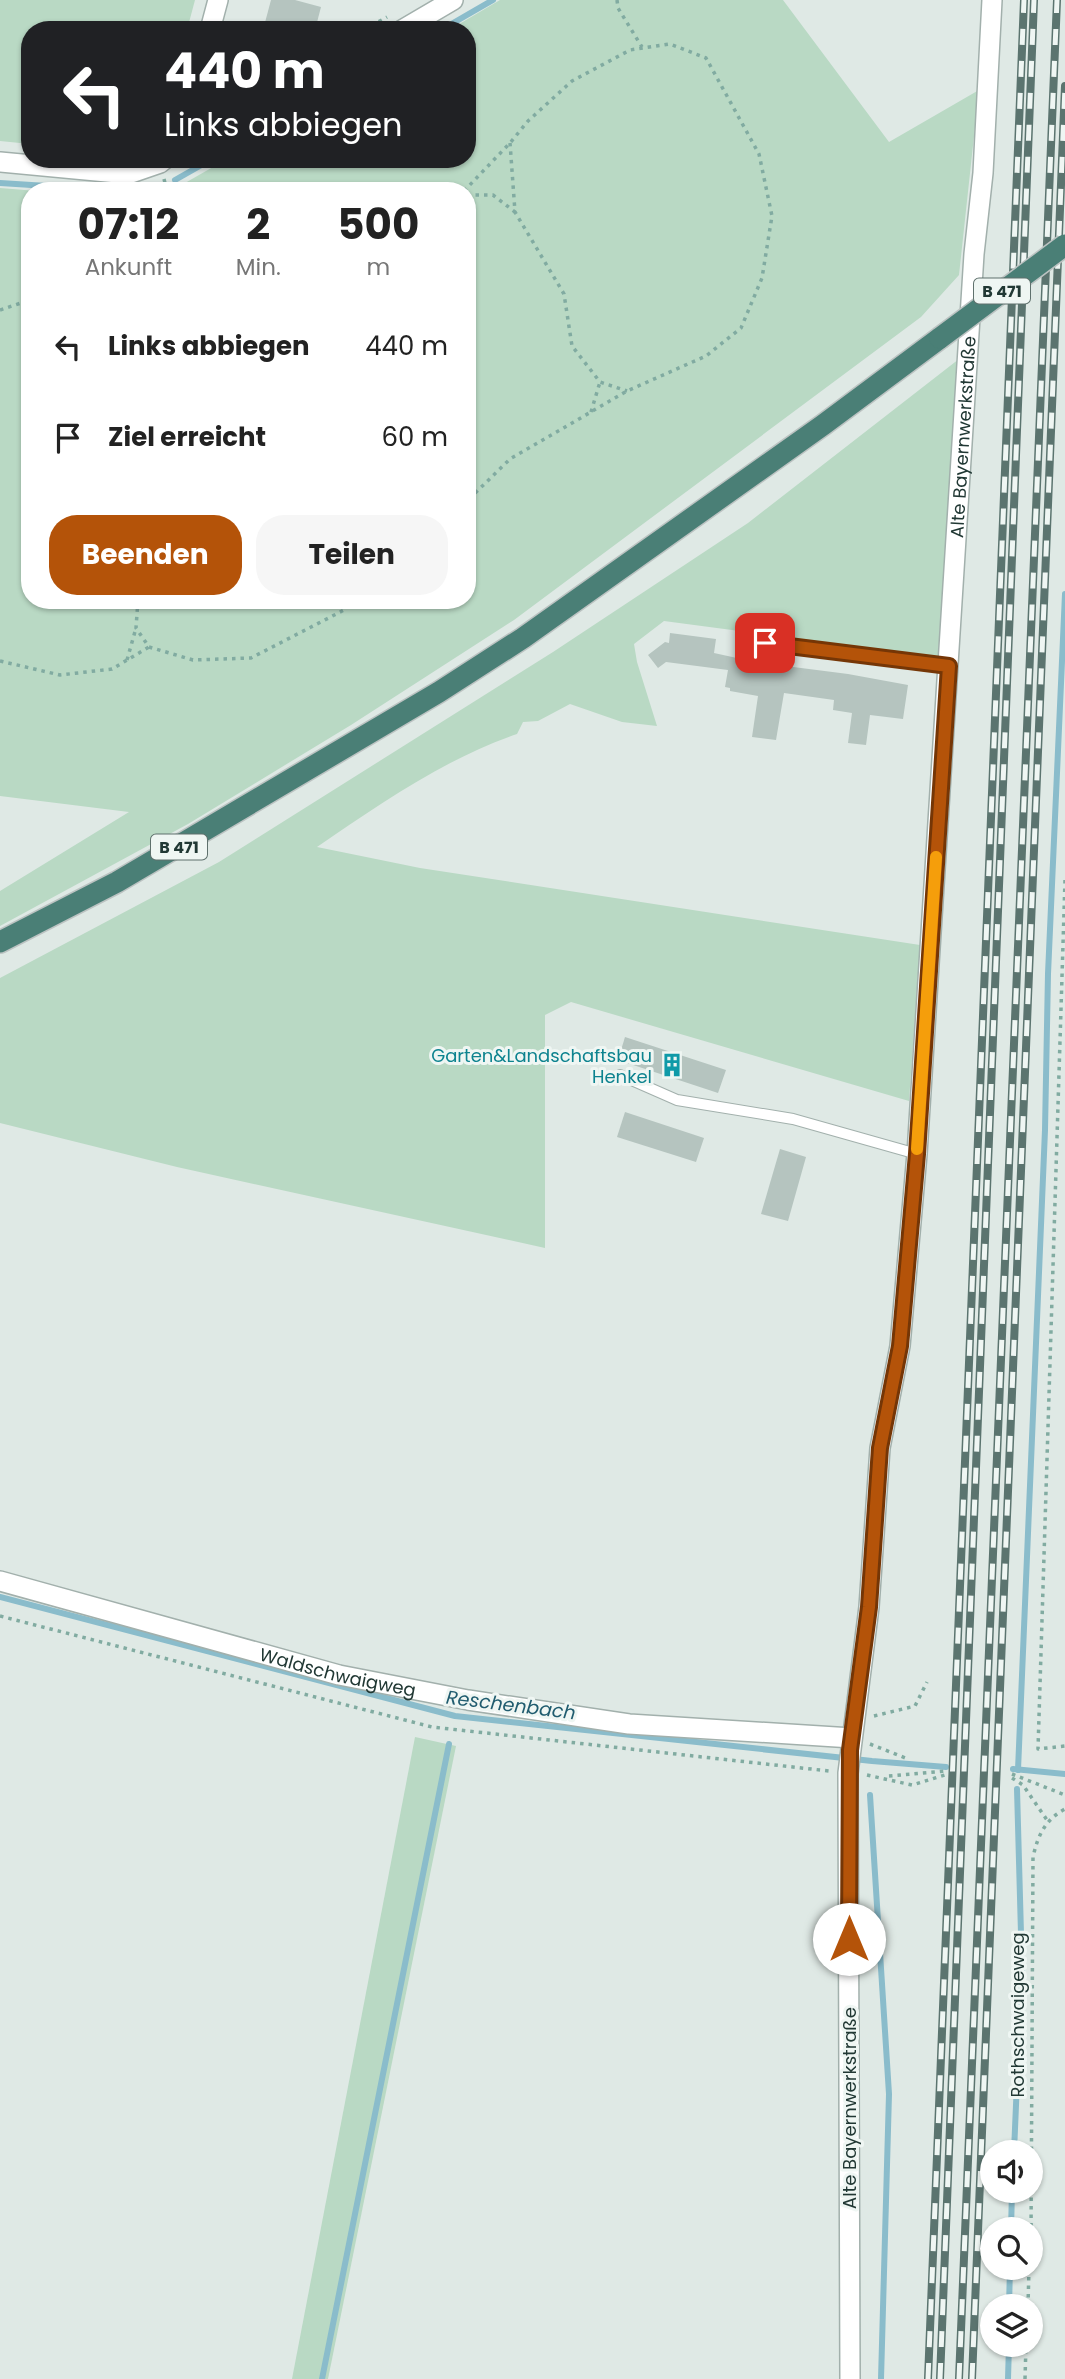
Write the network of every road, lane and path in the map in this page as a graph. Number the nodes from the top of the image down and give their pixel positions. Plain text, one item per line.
1 (218, 0) edge
2 (453, 0) edge
3 (617, 0) edge
4 (992, 0) edge
5 (212, 21) edge
6 (417, 21) edge
7 (643, 48) junction
8 (510, 143) junction
9 (0, 162) edge
10 (21, 164) edge
11 (64, 168) edge
12 (145, 168) edge
13 (476, 182) edge
14 (476, 194) edge
15 (515, 212) junction
16 (1065, 245) edge
17 (21, 303) edge
18 (0, 310) edge
19 (600, 382) junction
20 (627, 391) junction
21 (591, 412) junction
22 (476, 492) edge
23 (137, 609) edge
24 (345, 609) edge
25 (136, 628) junction
26 (765, 643) dead end
27 (149, 647) junction
28 (127, 660) junction
29 (0, 661) edge
30 (949, 666) junction
31 (1065, 880) edge
32 (0, 942) edge
33 (620, 1075) dead end
34 (917, 1154) junction
35 (0, 1581) edge
36 (927, 1682) dead end
37 (852, 1736) junction
38 (1065, 1746) edge
39 (908, 1759) dead end
40 (945, 1773) joint
41 (1065, 1795) edge
42 (1065, 1809) edge
43 (1047, 1820) junction
44 (1031, 2217) edge
45 (1026, 2357) edge
46 (850, 2379) edge
47 (1025, 2379) edge

1 - 5 street
2 - 6 street
3 - 7 path
4 - 30 street, Alte Bayernwerkstraße
7 - 8 path
7 - 20 path
8 - 13 path
8 - 15 path
9 - 10 street
11 - 12 street
14 - 15 path
15 - 19 path
16 - 32 highway, B 471, bridge
17 - 18 path
19 - 20 path
19 - 21 path
20 - 21 path
21 - 22 path
23 - 25 path
24 - 27 path
25 - 27 path
25 - 28 path
26 - 30 lane
27 - 28 path
28 - 29 path
30 - 34 street, Alte Bayernwerkstraße
31 - 38 path
33 - 34 lane
34 - 37 street, Alte Bayernwerkstraße
35 - 37 street, Waldschwaigweg
36 - 37 path
37 - 39 path
37 - 46 street, Alte Bayernwerkstraße
40 - 40 path
41 - 43 path
42 - 43 path
43 - 44 path, Rothschwaigeweg
45 - 47 path

